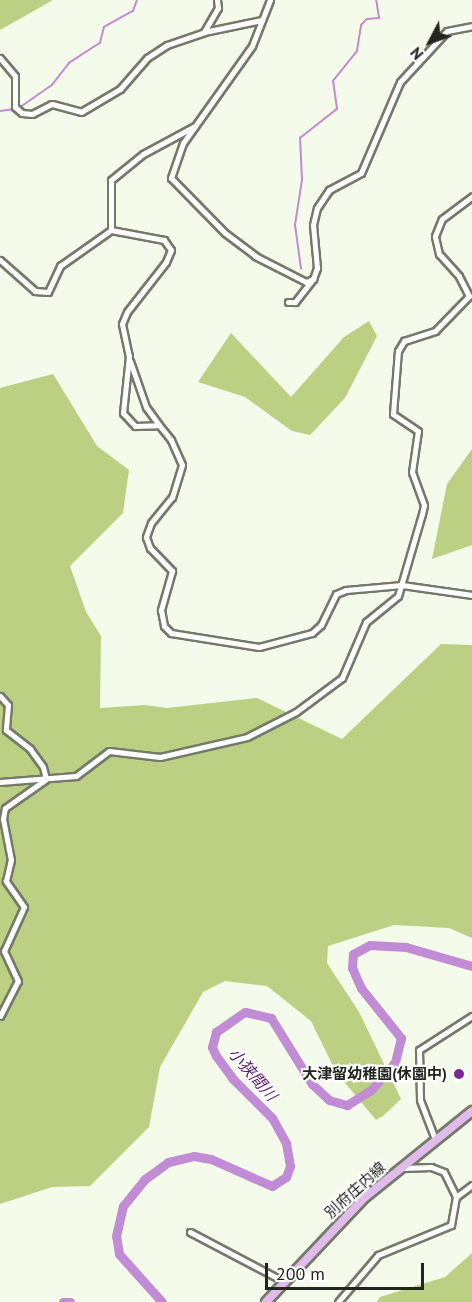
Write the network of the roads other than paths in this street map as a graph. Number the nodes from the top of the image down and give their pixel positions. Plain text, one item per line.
1 (217, 0) edge
2 (270, 0) edge
3 (262, 20) junction
4 (472, 27) edge
5 (204, 32) junction
6 (0, 58) edge
7 (196, 125) junction
8 (472, 196) edge
9 (111, 230) junction
10 (0, 260) edge
11 (313, 279) junction
12 (288, 302) dead end
13 (129, 356) junction
14 (159, 425) junction
15 (402, 585) junction
16 (472, 595) edge
17 (0, 696) edge
18 (46, 779) junction
19 (0, 782) edge
20 (0, 1016) edge
21 (472, 1016) edge
22 (472, 1111) edge
23 (435, 1139) junction
24 (400, 1168) junction
25 (472, 1185) edge
26 (456, 1197) junction
27 (190, 1232) dead end
28 (285, 1282) junction
29 (266, 1302) edge
30 (338, 1302) edge

1 - 5 street
2 - 3 street
3 - 5 street
3 - 7 street
4 - 11 street
5 - 6 street
7 - 9 street
7 - 11 street
8 - 15 street
9 - 10 street
9 - 13 street
11 - 12 street
13 - 14 street
13 - 14 street
14 - 15 street
15 - 16 street
15 - 18 street
17 - 18 street
18 - 19 street
18 - 20 street
21 - 23 street
22 - 23 main road, 別府庄内線
23 - 24 main road, 別府庄内線
24 - 26 street
24 - 28 main road, 別府庄内線
25 - 26 street
26 - 30 street
27 - 28 street
28 - 29 main road, 別府庄内線

